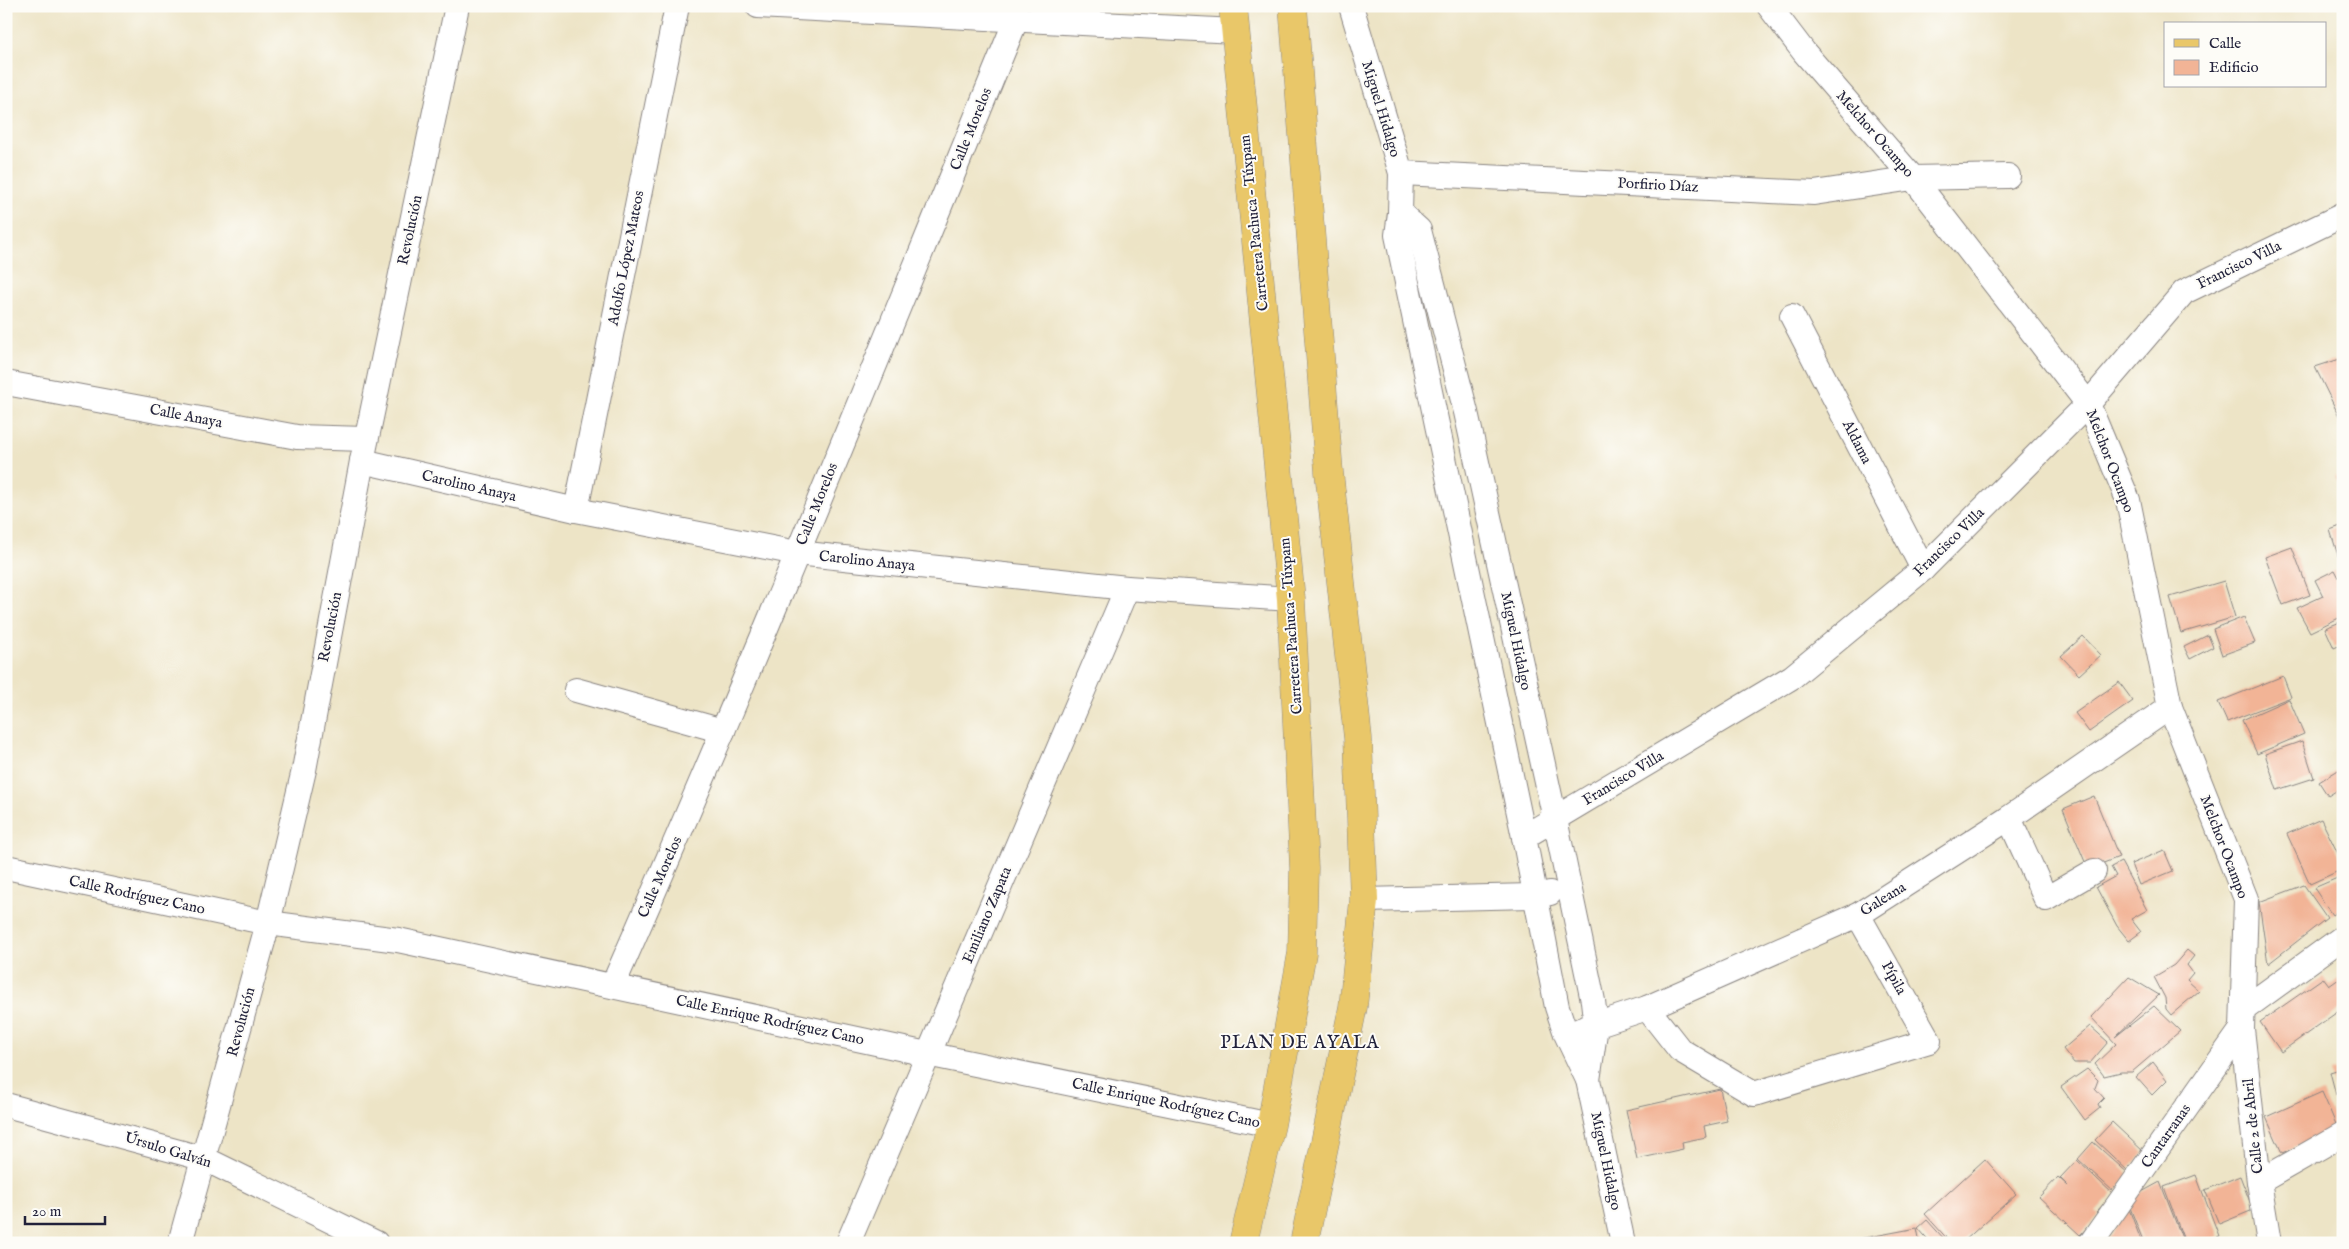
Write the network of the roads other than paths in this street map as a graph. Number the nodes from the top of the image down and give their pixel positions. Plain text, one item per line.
1 (457, 6) edge
2 (677, 6) edge
3 (758, 6) edge
4 (1293, 6) edge
5 (1351, 6) edge
6 (1769, 6) edge
7 (804, 8) edge
8 (1234, 18) edge
9 (1016, 20) junction
10 (1401, 173) junction
11 (2008, 176) dead end
12 (1913, 178) junction
13 (1400, 213) junction
14 (2343, 215) edge
15 (1792, 316) dead end
16 (6, 382) edge
17 (2088, 404) junction
18 (364, 450) junction
19 (1474, 451) junction
20 (1444, 457) junction
21 (576, 510) junction
22 (797, 553) junction
23 (1923, 569) junction
24 (1127, 588) junction
25 (1291, 599) junction
26 (576, 690) dead end
27 (2170, 706) junction
28 (722, 731) junction
29 (2009, 818) junction
30 (1555, 819) junction
31 (1524, 837) junction
32 (6, 867) edge
33 (2094, 871) dead end
34 (1570, 889) junction
35 (1536, 896) junction
36 (1364, 900) junction
37 (1858, 915) junction
38 (268, 923) junction
39 (2343, 937) edge
40 (612, 985) junction
41 (1647, 1008) junction
42 (2243, 1019) junction
43 (1596, 1026) junction
44 (1566, 1034) junction
45 (927, 1054) junction
46 (1588, 1080) junction
47 (6, 1105) edge
48 (1271, 1124) junction
49 (2343, 1134) edge
50 (205, 1159) junction
51 (2259, 1182) junction
52 (180, 1243) edge
53 (376, 1243) edge
54 (848, 1243) edge
55 (1243, 1243) edge
56 (1304, 1243) edge
57 (1623, 1243) edge
58 (2091, 1243) edge
59 (2269, 1243) edge

1 - 18 street, Revolución
2 - 21 street, Adolfo López Mateos
3 - 7 street
4 - 36 main road
5 - 10 street, Miguel Hidalgo
6 - 12 street, Melchor Ocampo
7 - 9 street
8 - 9 street
8 - 25 main road, Carretera Pachuca - Túxpam
9 - 22 street, Calle Morelos
10 - 12 street, Porfirio Díaz
10 - 13 street, Miguel Hidalgo
11 - 12 street, Porfirio Díaz
12 - 17 street, Melchor Ocampo
13 - 19 street, Miguel Hidalgo
13 - 20 street, Miguel Hidalgo
14 - 17 street, Francisco Villa
15 - 23 street, Aldama
16 - 18 street, Calle Anaya
17 - 23 street, Francisco Villa
17 - 27 street, Melchor Ocampo
18 - 21 street, Carolino Anaya
18 - 38 street, Revolución
19 - 20 street
19 - 30 street, Miguel Hidalgo
20 - 31 street, Miguel Hidalgo
21 - 22 street, Carolino Anaya
22 - 24 street, Carolino Anaya
22 - 28 street, Calle Morelos
23 - 30 street, Francisco Villa
24 - 25 street, Carolino Anaya
24 - 45 street, Emiliano Zapata
25 - 48 main road, Carretera Pachuca - Túxpam
26 - 28 street
27 - 29 street, Galeana
27 - 42 street, Melchor Ocampo
28 - 40 street, Calle Morelos
29 - 33 street
29 - 37 street, Galeana
30 - 31 street, Francisco Villa
30 - 34 street, Miguel Hidalgo
31 - 35 street, Miguel Hidalgo
32 - 38 street, Calle Rodríguez Cano
34 - 35 street
34 - 43 street, Miguel Hidalgo
35 - 36 street
35 - 44 street, Miguel Hidalgo
36 - 56 main road
37 - 41 street, Galeana
37 - 41 street, Pípila
38 - 40 street, Calle Enrique Rodríguez Cano
38 - 50 street, Revolución
39 - 42 street, Cantarranas
40 - 45 street, Calle Enrique Rodríguez Cano
41 - 43 street, Galeana
42 - 51 street, Calle 2 de Abril
42 - 58 street, Cantarranas
43 - 44 street, Galeana
43 - 46 street, Miguel Hidalgo
44 - 46 street, Miguel Hidalgo
45 - 48 street, Calle Enrique Rodríguez Cano
45 - 54 street, Emiliano Zapata
46 - 57 street, Miguel Hidalgo
47 - 50 street, Úrsulo Galván
48 - 55 main road, Carretera Pachuca - Túxpam
49 - 51 street
50 - 52 street, Revolución
50 - 53 street, Úrsulo Galván
51 - 59 street, Calle 2 de Abril

